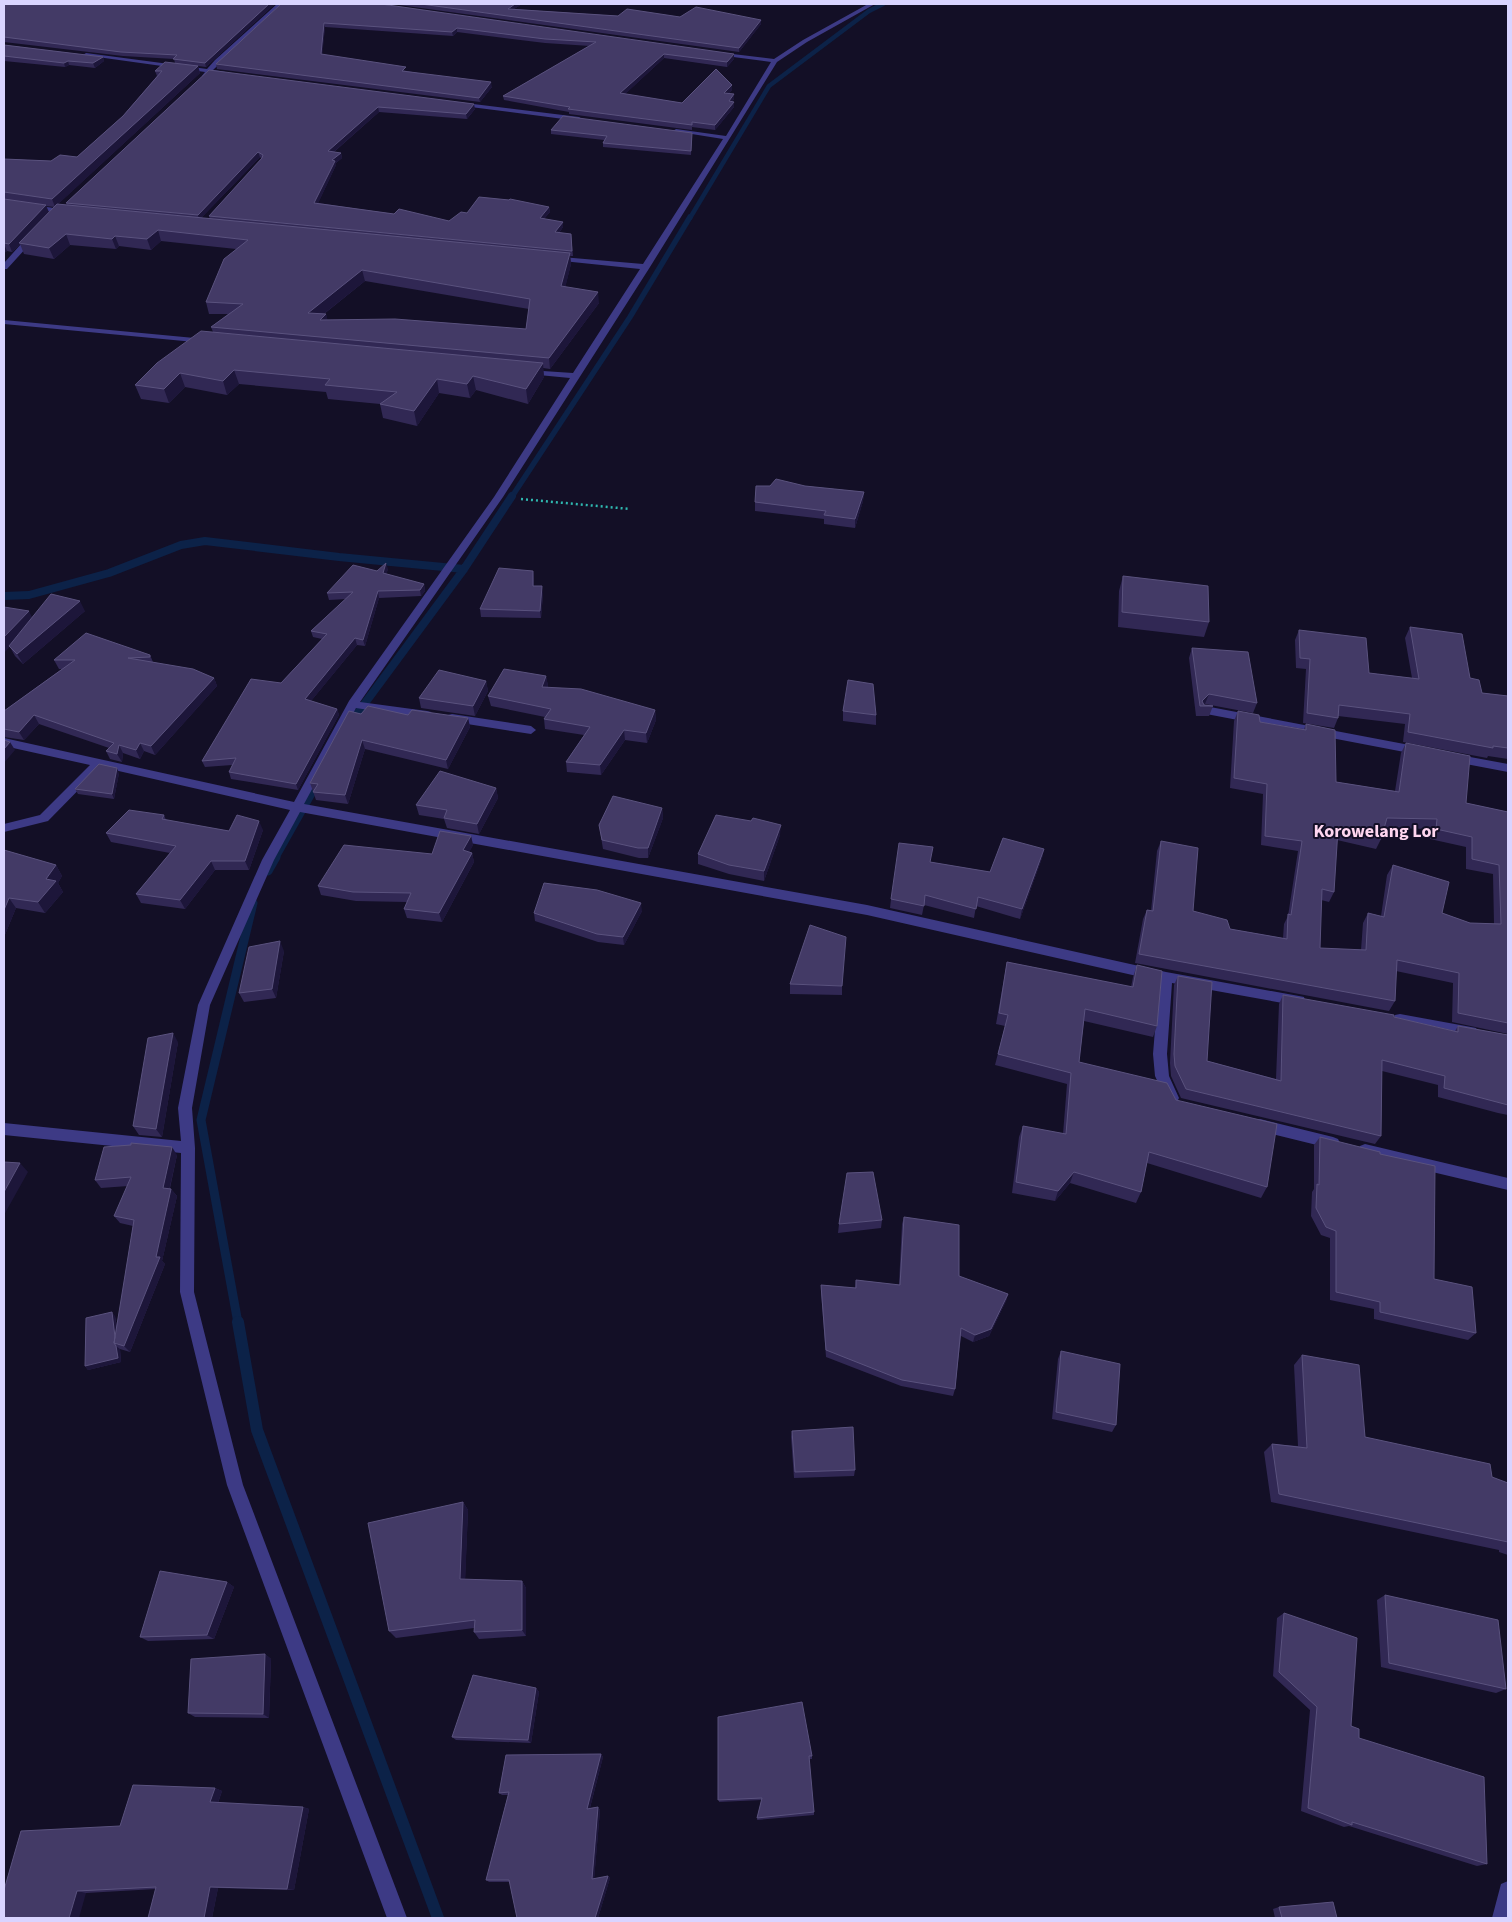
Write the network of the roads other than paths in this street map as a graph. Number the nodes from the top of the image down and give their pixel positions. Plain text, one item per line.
1 (280, 4) edge
2 (872, 4) edge
3 (706, 52) edge
4 (82, 55) edge
5 (775, 61) junction
6 (210, 71) junction
7 (232, 74) edge
8 (196, 85) edge
9 (445, 102) edge
10 (590, 121) edge
11 (668, 130) edge
12 (727, 138) junction
13 (4, 203) edge
14 (65, 205) edge
15 (58, 211) junction
16 (77, 212) edge
17 (51, 217) edge
18 (38, 231) edge
19 (548, 258) edge
20 (5, 265) edge
21 (646, 267) junction
22 (4, 322) edge
23 (216, 343) edge
24 (518, 371) edge
25 (576, 376) junction
26 (356, 704) junction
27 (1205, 710) edge
28 (531, 730) dead end
29 (4, 742) edge
30 (99, 763) junction
31 (1508, 768) edge
32 (296, 807) junction
33 (4, 828) edge
34 (1166, 977) junction
35 (1313, 1003) edge
36 (1391, 1017) edge
37 (1489, 1035) edge
38 (1185, 1107) edge
39 (1242, 1121) edge
40 (4, 1129) edge
41 (188, 1148) junction
42 (1508, 1184) edge
43 (1508, 1891) edge
44 (397, 1918) edge
45 (1502, 1918) edge

1 - 6 street
2 - 5 street
3 - 5 street
4 - 6 street
5 - 12 street
6 - 7 street
6 - 8 street
9 - 10 street
11 - 12 street
12 - 21 street
13 - 15 street
14 - 15 street
15 - 16 street
15 - 17 street
18 - 20 street
19 - 21 street
21 - 25 street
22 - 23 street
24 - 25 street
25 - 26 street
26 - 28 street
26 - 32 street
27 - 31 street
29 - 30 street
30 - 32 street
30 - 33 street
32 - 34 street
32 - 41 street
34 - 35 street
34 - 38 street
36 - 37 street
39 - 42 street
40 - 41 street
41 - 44 street
43 - 45 street

